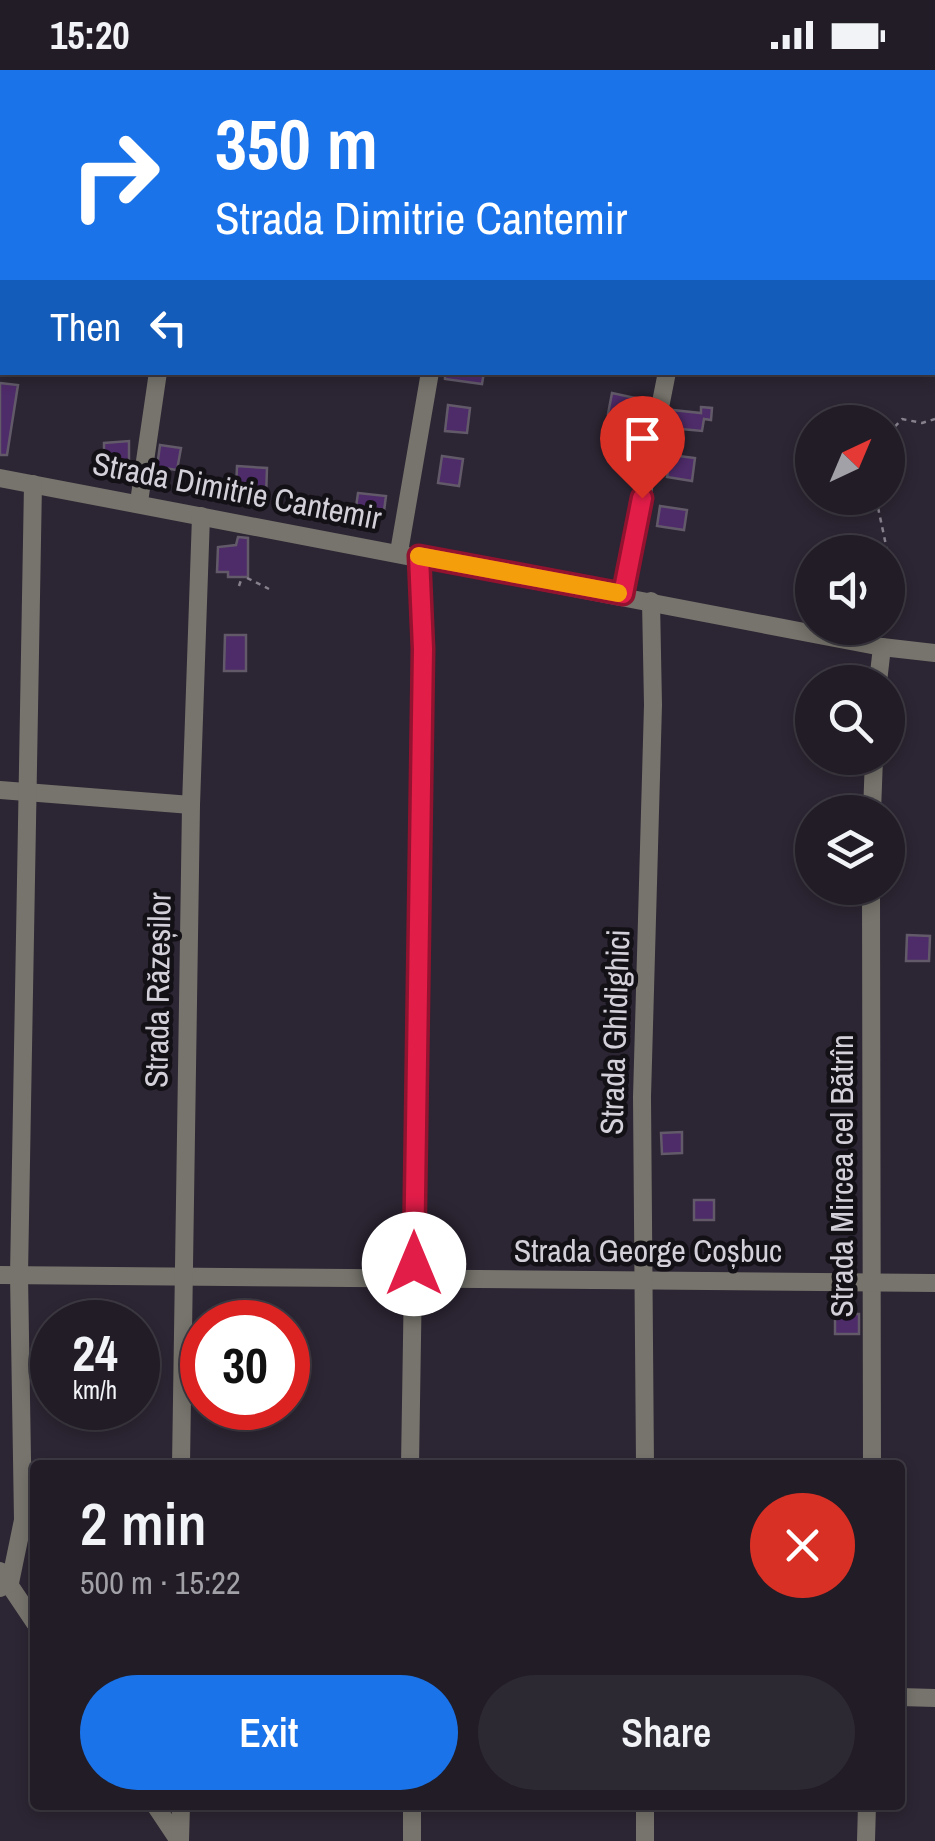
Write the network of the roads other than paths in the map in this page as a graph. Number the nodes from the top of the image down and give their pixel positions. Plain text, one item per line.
1 (158, 375) edge
2 (429, 375) edge
3 (666, 375) edge
4 (0, 478) edge
5 (33, 484) junction
6 (139, 502) junction
7 (201, 516) junction
8 (399, 552) junction
9 (419, 556) junction
10 (623, 594) junction
11 (651, 601) junction
12 (882, 647) junction
13 (935, 653) edge
14 (880, 665) edge
15 (0, 790) edge
16 (26, 792) junction
17 (192, 806) junction
18 (871, 905) edge
19 (10, 1275) edge
20 (182, 1276) junction
21 (644, 1281) junction
22 (412, 1282) junction
23 (872, 1283) junction
24 (935, 1283) edge
25 (182, 1460) edge
26 (410, 1460) edge
27 (645, 1460) edge
28 (872, 1460) edge
29 (3, 1581) edge
30 (30, 1616) edge
31 (905, 1697) edge
32 (935, 1698) edge
33 (158, 1810) edge
34 (181, 1810) edge
35 (412, 1810) edge
36 (646, 1810) edge
37 (867, 1810) edge
38 (180, 1841) edge
39 (412, 1841) edge
40 (645, 1841) edge
41 (866, 1841) edge

1 - 6 street
2 - 8 street
3 - 10 street
4 - 5 street, Strada Dimitrie Cantemir
5 - 6 street, Strada Dimitrie Cantemir
5 - 16 street
6 - 7 street, Strada Dimitrie Cantemir
7 - 8 street, Strada Dimitrie Cantemir
7 - 17 street, Strada Răzeșilor
8 - 9 street, Strada Dimitrie Cantemir
9 - 10 street, Strada Dimitrie Cantemir
9 - 22 street
10 - 11 street, Strada Dimitrie Cantemir
11 - 12 street, Strada Dimitrie Cantemir
11 - 21 street, Strada Ghidighici
12 - 13 street, Strada Dimitrie Cantemir
12 - 14 street
15 - 16 street
16 - 17 street
16 - 19 street
17 - 20 street, Strada Răzeșilor
18 - 23 street, Strada Mircea cel Bătrîn
19 - 20 street, Strada George Coșbuc
19 - 29 street
20 - 22 street, Strada George Coșbuc
20 - 25 street, Strada Răzeșilor
21 - 22 street, Strada George Coșbuc
21 - 23 street, Strada George Coșbuc
21 - 27 street, Strada Ghidighici
22 - 26 street
23 - 24 street, Strada George Coșbuc
23 - 28 street, Strada Mircea cel Bătrîn
29 - 30 street
31 - 32 street
33 - 38 street
34 - 38 street
35 - 39 street
36 - 40 street
37 - 41 street

